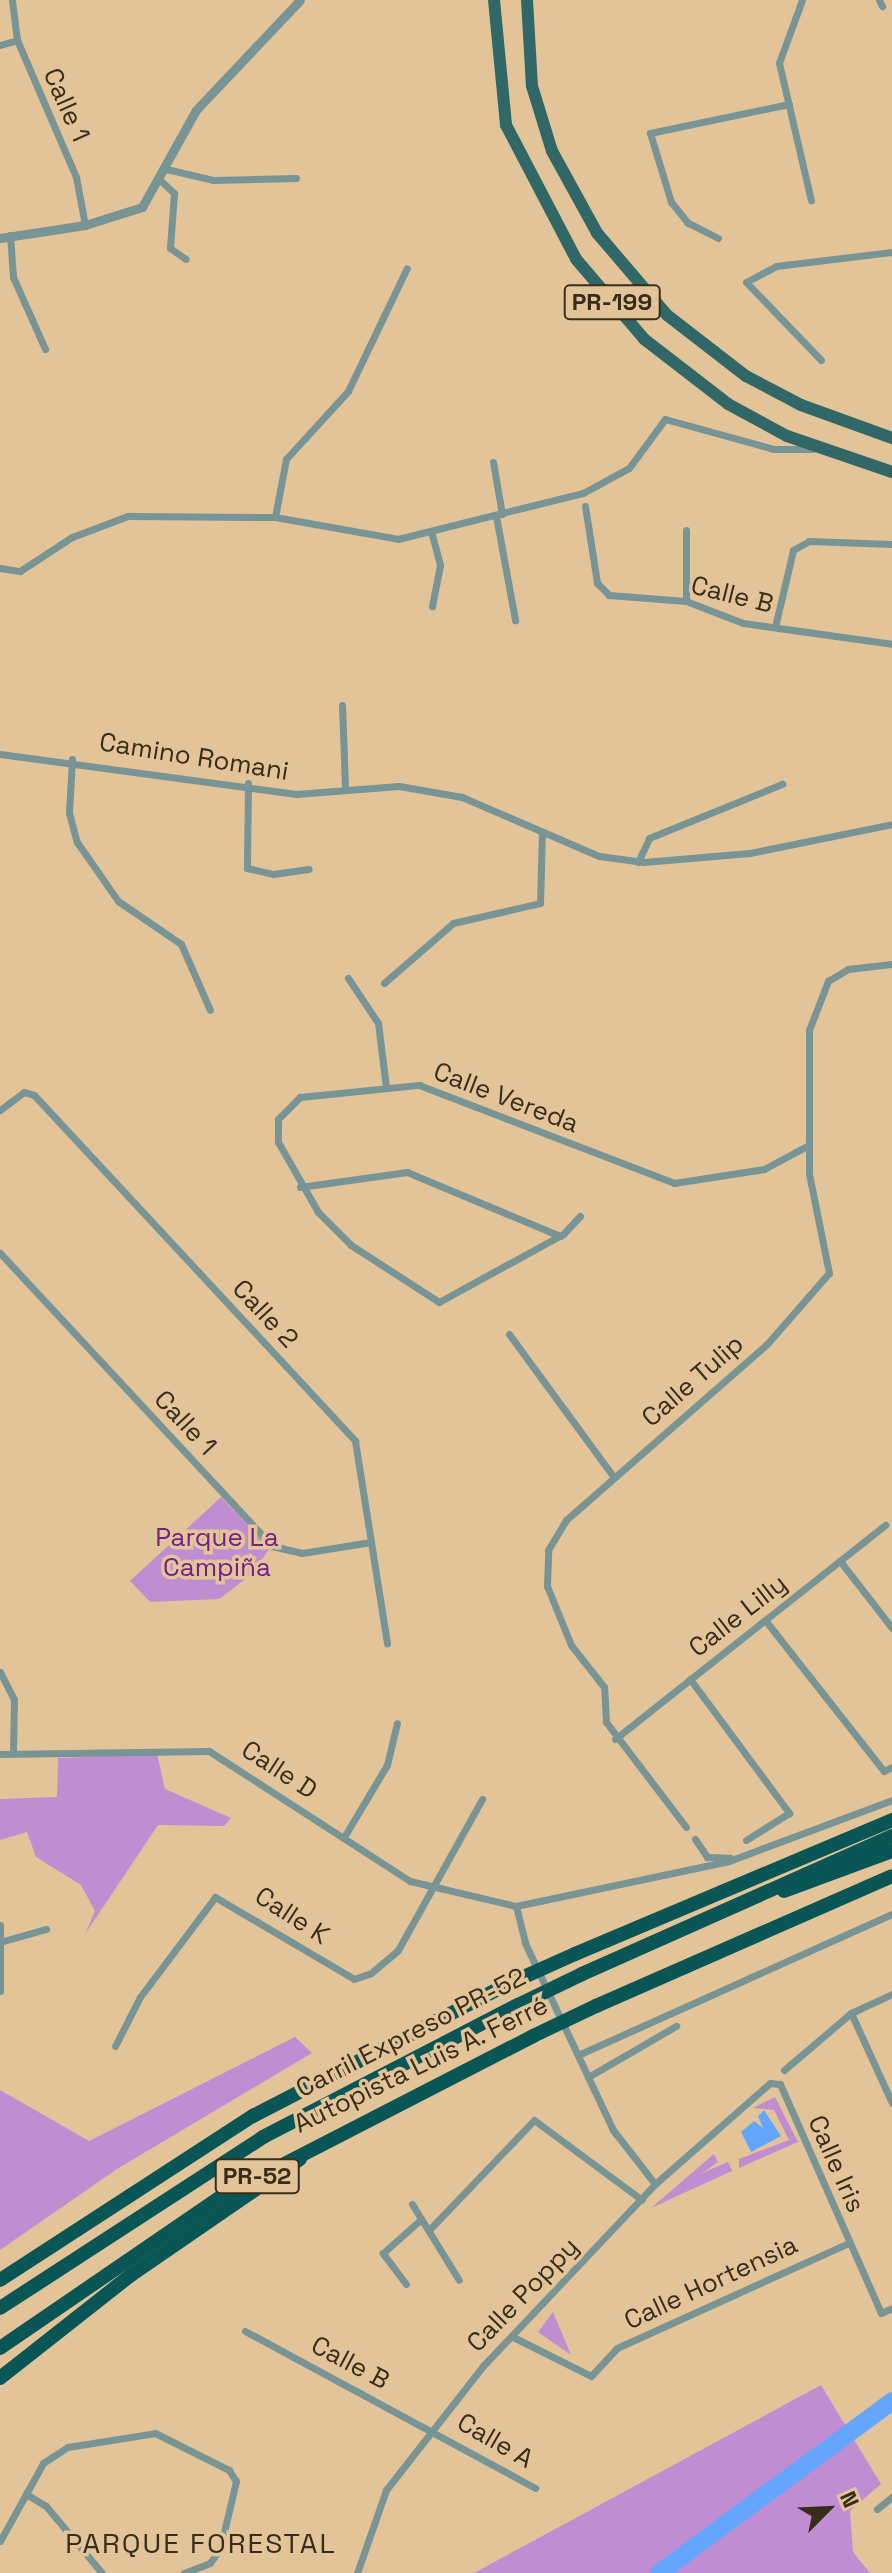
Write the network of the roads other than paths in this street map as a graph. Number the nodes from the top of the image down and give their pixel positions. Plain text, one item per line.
1 (12, 0) edge
2 (300, 0) edge
3 (494, 0) edge
4 (527, 0) edge
5 (802, 0) edge
6 (17, 40) junction
7 (0, 45) edge
8 (789, 104) junction
9 (166, 169) junction
10 (296, 178) dead end
11 (161, 181) junction
12 (811, 200) dead end
13 (85, 225) junction
14 (5, 236) edge
15 (718, 238) dead end
16 (892, 252) edge
17 (186, 259) dead end
18 (407, 268) dead end
19 (45, 349) dead end
20 (821, 360) dead end
21 (892, 438) edge
22 (823, 449) junction
23 (493, 462) dead end
24 (892, 472) edge
25 (585, 506) dead end
26 (499, 515) junction
27 (275, 517) junction
28 (686, 530) dead end
29 (431, 531) junction
30 (892, 544) edge
31 (0, 568) edge
32 (686, 601) junction
33 (432, 606) dead end
34 (515, 620) dead end
35 (775, 627) junction
36 (892, 644) edge
37 (342, 705) dead end
38 (0, 754) edge
39 (72, 759) junction
40 (248, 783) junction
41 (782, 784) dead end
42 (345, 788) junction
43 (892, 824) edge
44 (542, 832) junction
45 (638, 862) junction
46 (309, 869) dead end
47 (892, 964) edge
48 (348, 978) dead end
49 (384, 983) dead end
50 (210, 1010) dead end
51 (386, 1087) junction
52 (0, 1110) edge
53 (807, 1146) junction
54 (300, 1187) junction
55 (580, 1216) dead end
56 (560, 1236) junction
57 (0, 1253) edge
58 (509, 1334) dead end
59 (613, 1476) junction
60 (885, 1525) dead end
61 (371, 1542) junction
62 (840, 1561) junction
63 (765, 1620) junction
64 (892, 1628) edge
65 (387, 1643) dead end
66 (0, 1672) edge
67 (690, 1679) junction
68 (397, 1723) dead end
69 (615, 1739) junction
70 (13, 1753) junction
71 (0, 1754) edge
72 (888, 1769) edge
73 (482, 1799) dead end
74 (892, 1800) edge
75 (892, 1820) edge
76 (686, 1827) dead end
77 (892, 1836) edge
78 (344, 1837) junction
79 (695, 1839) dead end
80 (746, 1840) dead end
81 (892, 1851) edge
82 (736, 1859) junction
83 (892, 1876) edge
84 (429, 1888) junction
85 (516, 1906) junction
86 (892, 1914) edge
87 (693, 1924) junction
88 (0, 1925) edge
89 (46, 1929) dead end
90 (1, 1942) edge
91 (0, 1991) edge
92 (892, 1994) edge
93 (851, 2013) junction
94 (676, 2026) dead end
95 (115, 2046) dead end
96 (578, 2055) junction
97 (784, 2070) dead end
98 (588, 2077) junction
99 (770, 2083) joint
100 (891, 2100) edge
101 (330, 2135) junction
102 (655, 2184) junction
103 (642, 2200) junction
104 (412, 2204) dead end
105 (420, 2220) junction
106 (429, 2230) junction
107 (848, 2243) junction
108 (0, 2280) edge
109 (459, 2280) dead end
110 (406, 2284) dead end
111 (0, 2308) edge
112 (892, 2308) edge
113 (245, 2331) dead end
114 (513, 2337) junction
115 (0, 2348) edge
116 (0, 2378) edge
117 (436, 2430) junction
118 (535, 2488) dead end
119 (26, 2494) junction
120 (892, 2497) edge
121 (877, 2509) dead end
122 (0, 2541) edge
123 (102, 2573) edge
124 (184, 2573) edge
125 (357, 2573) edge

1 - 6 street, Calle 1
2 - 9 street
3 - 22 main road, PR-199
4 - 21 main road, PR-199
5 - 8 street
6 - 7 street
6 - 13 street, Calle 1
8 - 12 street
8 - 15 street
9 - 10 street
9 - 11 street
11 - 13 street
11 - 17 street
13 - 14 street
14 - 19 street
16 - 20 street
18 - 27 street
22 - 24 main road, PR-199
22 - 26 street
23 - 26 street
25 - 32 street, Calle B
26 - 29 street
26 - 34 street
27 - 29 street
27 - 31 street
28 - 32 street
29 - 33 street
30 - 35 street
32 - 35 street, Calle B
35 - 36 street, Calle B
37 - 42 street
38 - 39 street, Camino Romani
39 - 40 street, Camino Romani
39 - 50 street
40 - 42 street, Camino Romani
40 - 46 street
41 - 45 street
42 - 44 street, Camino Romani
43 - 45 street, Camino Romani
44 - 45 street, Camino Romani
44 - 49 street
47 - 53 street, Calle Tulip
48 - 51 street
51 - 53 street, Calle Vereda
51 - 54 street, Calle Vereda
52 - 61 street, Calle 2
53 - 59 street, Calle Tulip
54 - 56 street
54 - 56 street, Calle Vereda
55 - 56 street, Calle Vereda
57 - 61 street, Calle 1
58 - 59 street
59 - 69 street, Calle Tulip
60 - 62 street, Calle Lilly
61 - 65 street, Calle 2
62 - 63 street, Calle Lilly
62 - 64 street
63 - 67 street, Calle Lilly
63 - 72 street
66 - 70 street
67 - 69 street, Calle Lilly
67 - 80 street
68 - 78 street
69 - 76 street, Calle Tulip
70 - 71 street, Calle D
70 - 78 street, Calle D
73 - 84 street
74 - 82 street
75 - 108 highway, Autopista Luis A. Ferré / PR-52, bridge
77 - 87 highway, Carril Expreso PR-52
78 - 84 street, Calle D
79 - 82 street
81 - 87 highway, Carril Expreso PR-52
82 - 85 street
83 - 101 highway, Autopista Luis A. Ferré / PR-52, bridge
84 - 85 street, Calle D
84 - 95 street, Calle K
85 - 96 street
86 - 96 street
87 - 111 highway, Carril Expreso PR-52, bridge
88 - 90 street
89 - 90 street
90 - 91 street
92 - 93 street
93 - 97 street
93 - 100 street
94 - 98 street
96 - 98 street
98 - 102 street
99 - 102 street, Calle Poppy
99 - 107 street, Calle Iris
101 - 115 highway, Autopista Luis A. Ferré / PR-52
101 - 116 highway
102 - 103 street, Calle Poppy
103 - 106 street
103 - 114 street, Calle Poppy
104 - 105 street
105 - 106 street
105 - 110 street
106 - 109 street
107 - 112 street, Calle Iris
107 - 114 street, Calle Hortensia
113 - 117 street, Calle B
114 - 117 street, Calle Poppy
117 - 118 street, Calle A
117 - 125 street, Calle Poppy
119 - 122 street
119 - 123 street
119 - 124 street
120 - 121 street

